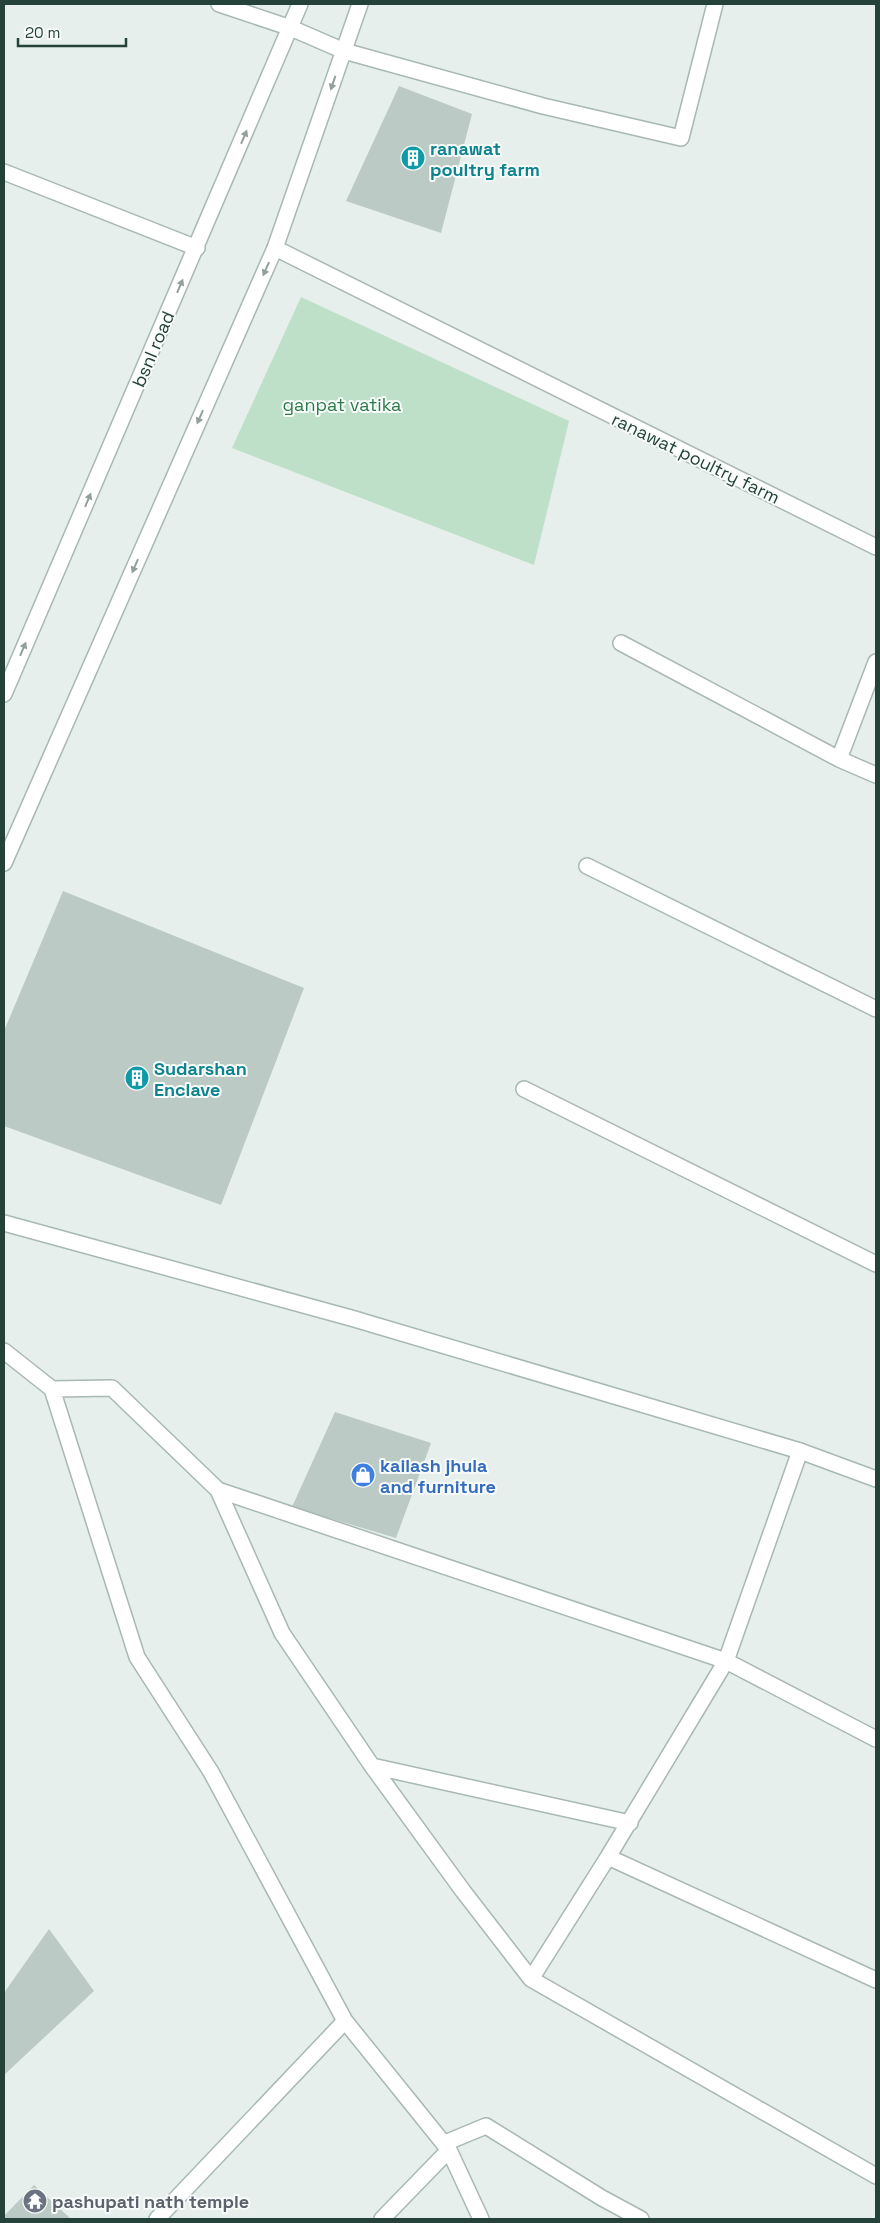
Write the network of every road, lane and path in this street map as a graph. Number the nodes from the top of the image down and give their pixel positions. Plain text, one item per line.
1 (220, 4) edge
2 (300, 4) edge
3 (360, 4) edge
4 (715, 4) edge
5 (292, 28) junction
6 (344, 51) junction
7 (4, 172) edge
8 (196, 248) junction
9 (275, 248) junction
10 (876, 547) edge
11 (621, 643) dead end
12 (876, 662) edge
13 (4, 694) edge
14 (839, 759) junction
15 (876, 776) edge
16 (4, 863) edge
17 (587, 866) dead end
18 (876, 1009) edge
19 (524, 1089) dead end
20 (4, 1224) edge
21 (876, 1264) edge
22 (4, 1351) edge
23 (52, 1389) junction
24 (800, 1451) junction
25 (876, 1479) edge
26 (218, 1490) junction
27 (726, 1661) junction
28 (876, 1739) edge
29 (372, 1766) junction
30 (630, 1823) junction
31 (608, 1857) junction
32 (531, 1979) junction
33 (876, 1980) edge
34 (345, 2021) junction
35 (447, 2146) junction
36 (876, 2176) edge
37 (157, 2219) edge
38 (382, 2219) edge
39 (481, 2219) edge
40 (641, 2219) edge

1 - 5 street
2 - 5 street, bsnl road
3 - 6 street
4 - 6 street
5 - 6 street
8 -> 5 street, bsnl road
6 -> 9 street
7 - 8 street
13 -> 8 street, bsnl road
9 - 10 street, ranawat poultry farm
9 -> 16 street
11 - 14 street
12 - 14 street
14 - 15 street
17 - 18 street
19 - 21 street
20 - 24 street
22 - 23 street
23 - 26 street
23 - 34 street
24 - 25 street
24 - 27 street
26 - 27 street
26 - 29 street
27 - 28 street
27 - 30 street
29 - 30 street
29 - 32 street
30 - 31 street
31 - 32 street
31 - 33 street
32 - 36 street
34 - 35 street
34 - 37 street
35 - 38 street
35 - 39 street
35 - 40 street

